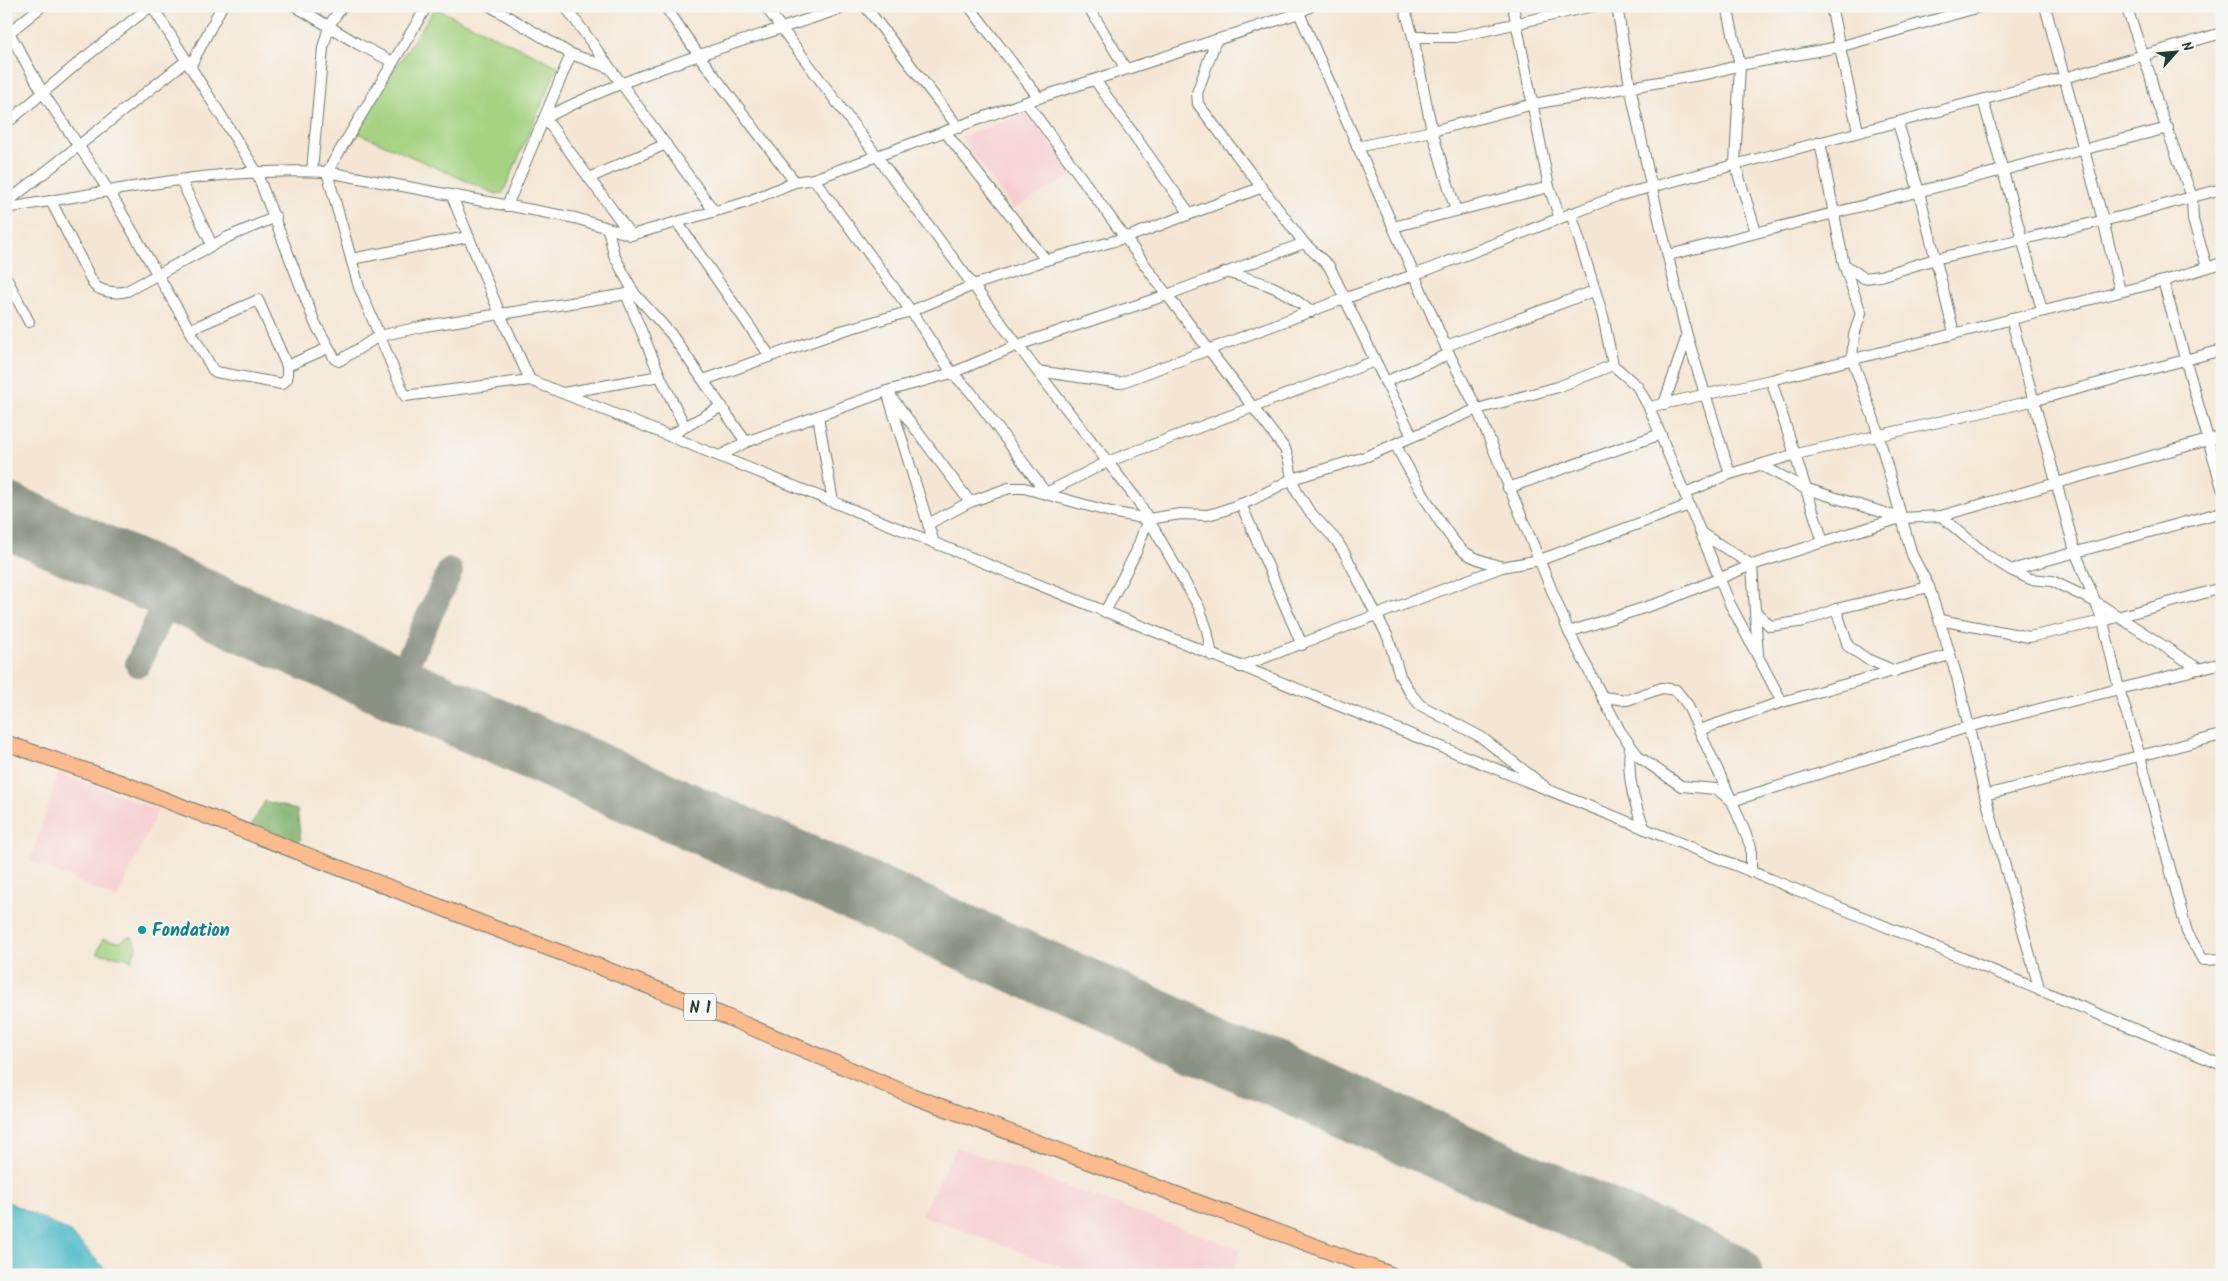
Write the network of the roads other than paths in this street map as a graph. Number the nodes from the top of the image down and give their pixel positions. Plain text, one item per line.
1 (42, 6) edge
2 (152, 6) edge
3 (222, 6) edge
4 (295, 6) edge
5 (342, 6) edge
6 (427, 6) edge
7 (490, 6) edge
8 (566, 6) edge
9 (665, 6) edge
10 (765, 6) edge
11 (848, 6) edge
12 (865, 6) edge
13 (969, 6) edge
14 (1088, 6) edge
15 (1312, 6) edge
16 (1404, 6) edge
17 (1513, 6) edge
18 (1593, 6) edge
19 (1617, 6) edge
20 (1727, 6) edge
21 (1831, 6) edge
22 (1983, 6) edge
23 (2045, 6) edge
24 (2126, 6) edge
25 (1297, 10) edge
26 (1516, 23) junction
27 (329, 26) junction
28 (782, 29) junction
29 (7, 32) edge
30 (2222, 33) edge
31 (1413, 37) junction
32 (1216, 40) junction
33 (1838, 47) junction
34 (571, 54) junction
35 (2142, 56) junction
36 (700, 57) junction
37 (393, 62) junction
38 (188, 64) junction
39 (1740, 65) junction
40 (610, 68) junction
41 (1126, 69) junction
42 (2064, 78) junction
43 (1095, 80) junction
44 (622, 84) junction
45 (1630, 86) junction
46 (43, 94) junction
47 (1039, 98) junction
48 (1983, 100) junction
49 (1026, 102) junction
50 (1533, 104) junction
51 (545, 118) junction
52 (1898, 123) junction
53 (6, 124) edge
54 (959, 128) junction
55 (2168, 128) junction
56 (1432, 131) junction
57 (1858, 131) junction
58 (946, 133) junction
59 (1820, 142) junction
60 (666, 144) junction
61 (79, 146) junction
62 (1357, 147) junction
63 (2084, 150) junction
64 (878, 156) junction
65 (1735, 164) junction
66 (256, 171) junction
67 (312, 171) junction
68 (2001, 171) junction
69 (327, 172) junction
70 (589, 178) junction
71 (814, 179) junction
72 (180, 180) junction
73 (795, 182) junction
74 (1651, 186) junction
75 (1549, 187) junction
76 (1260, 188) junction
77 (2222, 188) edge
78 (109, 191) junction
79 (1918, 192) junction
80 (452, 196) junction
81 (2192, 197) junction
82 (10, 201) edge
83 (51, 201) junction
84 (507, 206) junction
85 (714, 211) junction
86 (1456, 211) junction
87 (1571, 213) junction
88 (1835, 213) junction
89 (1190, 214) junction
90 (276, 217) junction
91 (1560, 218) junction
92 (2103, 220) junction
93 (677, 222) junction
94 (1393, 227) junction
95 (608, 229) junction
96 (1756, 232) junction
97 (631, 235) junction
98 (468, 237) junction
99 (1125, 238) junction
100 (2022, 240) junction
101 (1304, 243) junction
102 (212, 245) junction
103 (1670, 255) junction
104 (351, 259) junction
105 (1935, 259) junction
106 (1046, 260) junction
107 (2222, 263) edge
108 (1844, 265) junction
109 (2207, 267) junction
110 (1225, 272) junction
111 (157, 274) junction
112 (1414, 275) junction
113 (6, 278) edge
114 (2163, 281) junction
115 (974, 285) junction
116 (1594, 291) junction
117 (2120, 292) junction
118 (630, 294) junction
119 (1167, 295) junction
120 (1346, 298) junction
121 (2042, 310) junction
122 (912, 311) junction
123 (1311, 312) junction
124 (500, 314) junction
125 (2011, 318) junction
126 (28, 322) dead end
127 (191, 330) junction
128 (1954, 333) junction
129 (379, 336) junction
130 (1687, 336) junction
131 (1018, 345) junction
132 (328, 348) junction
133 (1209, 350) junction
134 (1448, 350) junction
135 (2222, 350) edge
136 (770, 356) junction
137 (1852, 358) junction
138 (2186, 360) junction
139 (1375, 361) junction
140 (287, 366) junction
141 (1614, 366) junction
142 (1037, 371) junction
143 (952, 373) junction
144 (660, 376) junction
145 (530, 380) junction
146 (704, 380) junction
147 (1771, 380) junction
148 (1385, 382) junction
149 (887, 392) junction
150 (562, 393) junction
151 (1707, 395) junction
152 (2032, 401) junction
153 (1664, 404) junction
154 (722, 406) junction
155 (1649, 407) junction
156 (1253, 408) junction
157 (1477, 409) junction
158 (818, 416) junction
159 (685, 427) junction
160 (1661, 434) junction
161 (670, 436) junction
162 (1412, 436) junction
163 (1878, 436) junction
164 (2222, 436) edge
165 (2209, 439) junction
166 (746, 442) junction
167 (1395, 444) junction
168 (1796, 454) junction
169 (720, 456) junction
170 (1107, 462) junction
171 (1761, 464) junction
172 (1730, 474) junction
173 (1292, 479) junction
174 (2055, 485) junction
175 (1508, 488) junction
176 (1804, 488) junction
177 (2222, 488) edge
178 (1046, 493) junction
179 (1685, 493) junction
180 (833, 502) junction
181 (970, 502) junction
182 (1241, 504) junction
183 (1688, 505) junction
184 (2222, 512) edge
185 (1941, 516) junction
186 (1901, 518) junction
187 (1148, 519) junction
188 (928, 524) junction
189 (1700, 532) junction
190 (1823, 542) junction
191 (934, 543) junction
192 (2075, 551) junction
193 (1540, 560) junction
194 (1752, 565) junction
195 (1502, 567) junction
196 (2011, 570) junction
197 (1719, 579) junction
198 (1929, 587) junction
199 (2222, 588) edge
200 (2096, 602) junction
201 (1836, 609) junction
202 (1755, 611) junction
203 (1105, 612) junction
204 (1376, 616) junction
205 (2118, 617) junction
206 (1940, 620) junction
207 (2103, 621) junction
208 (1569, 632) junction
209 (1302, 644) junction
210 (1950, 655) junction
211 (1212, 656) junction
212 (1759, 658) junction
213 (2222, 663) edge
214 (1240, 667) junction
215 (2199, 669) junction
216 (1895, 671) junction
217 (2119, 689) junction
218 (1602, 697) junction
219 (1782, 702) junction
220 (1968, 727) junction
221 (1699, 730) junction
222 (2222, 735) edge
223 (6, 743) edge
224 (1630, 747) junction
225 (2140, 756) junction
226 (1552, 793) junction
227 (1984, 795) junction
228 (1732, 801) junction
229 (1645, 829) junction
230 (1751, 872) junction
231 (2222, 959) edge
232 (2040, 991) junction
233 (2222, 1065) edge
234 (1392, 1275) edge

1 - 29 street
2 - 38 street
2 - 46 street
3 - 38 street
4 - 27 street
5 - 27 street
6 - 37 street
7 - 34 street
8 - 40 street
9 - 36 street
10 - 28 street
11 - 28 street
12 - 54 street
13 - 47 street
14 - 41 street
15 - 25 street
16 - 31 street
17 - 26 street
18 - 26 street
19 - 45 street
20 - 39 street
21 - 33 street
22 - 33 street
23 - 42 street
24 - 35 street
25 - 32 street
25 - 62 street
26 - 31 street
26 - 50 street
27 - 37 street
27 - 67 street
28 - 36 street
28 - 64 street
29 - 46 street
30 - 35 street
31 - 56 street
32 - 41 street
32 - 76 street
33 - 39 street
33 - 57 street
34 - 40 street
34 - 51 street
35 - 42 street
35 - 55 street
36 - 44 street
36 - 73 street
37 - 69 street
38 - 61 street
38 - 66 street
39 - 45 street
39 - 65 street
40 - 44 street
41 - 43 street
42 - 48 street
42 - 63 street
43 - 47 street
43 - 89 street
44 - 51 street
44 - 60 street
45 - 50 street
45 - 74 street
46 - 53 street
46 - 61 street
47 - 49 street
48 - 52 street
48 - 68 street
49 - 54 street
49 - 99 street
50 - 56 street
50 - 75 street
51 - 70 street
51 - 84 street
52 - 57 street
52 - 79 street
54 - 58 street
55 - 63 street
55 - 81 street
56 - 62 street
56 - 86 street
57 - 59 street
58 - 64 street
58 - 106 street
59 - 65 street
59 - 88 street
60 - 70 street
60 - 85 street
61 - 78 street
61 - 82 street
62 - 94 street
63 - 68 street
63 - 92 street
64 - 71 street
64 - 115 street
65 - 74 street
65 - 96 street
66 - 67 street
66 - 72 street
66 - 90 street
67 - 69 street
68 - 79 street
68 - 100 street
69 - 80 street
69 - 104 street
70 - 97 street
71 - 73 street
71 - 122 street
72 - 78 street
72 - 102 street
73 - 85 street
74 - 87 street
74 - 103 street
75 - 86 street
75 - 91 street
76 - 89 street
76 - 101 street
77 - 81 street
78 - 83 street
78 - 111 street
79 - 88 street
79 - 105 street
80 - 84 street
80 - 98 street
81 - 92 street
81 - 109 street
82 - 83 street
83 - 111 street
84 - 95 street
85 - 93 street
86 - 94 street
87 - 91 street
87 - 116 street
88 - 96 street
88 - 108 street
89 - 99 street
90 - 102 street
90 - 132 street
91 - 112 street
92 - 100 street
92 - 117 street
93 - 97 street
93 - 136 street
94 - 112 street
95 - 97 street
95 - 118 street
96 - 103 street
98 - 104 street
98 - 124 street
99 - 106 street
99 - 119 street
100 - 105 street
100 - 121 street
101 - 110 street
101 - 120 street
102 - 111 street
103 - 130 street
104 - 129 street
105 - 108 street
105 - 128 street
106 - 115 street
107 - 109 street
108 - 137 street
109 - 114 street
110 - 119 street
110 - 123 street
111 - 127 street
112 - 120 street
112 - 134 street
113 - 126 street
114 - 117 street
114 - 138 street
115 - 122 street
115 - 131 street
116 - 134 street
116 - 141 street
117 - 121 street
118 - 124 street
118 - 144 street
118 - 146 street
119 - 131 street
119 - 133 street
120 - 123 street
120 - 139 street
121 - 125 street
122 - 136 street
122 - 143 street
123 - 133 street
124 - 129 street
124 - 145 street
125 - 128 street
125 - 152 street
127 - 140 street
127 - 140 street
128 - 137 street
129 - 132 street
129 - 145 street
130 - 151 street
130 - 153 street
131 - 142 street
131 - 143 street
132 - 140 street
133 - 142 street
133 - 156 street
134 - 148 street
134 - 157 street
135 - 138 street
136 - 146 street
137 - 147 street
137 - 163 street
138 - 152 street
138 - 165 street
139 - 148 street
139 - 156 street
141 - 155 street
141 - 157 street
142 - 170 street
143 - 149 street
143 - 178 street
144 - 150 street
144 - 159 street
145 - 150 street
146 - 154 street
147 - 151 street
147 - 168 street
148 - 162 street
149 - 158 street
149 - 181 street
149 - 188 street
150 - 161 street
151 - 153 street
151 - 172 street
152 - 163 street
152 - 174 street
153 - 155 street
154 - 159 street
154 - 166 street
155 - 160 street
156 - 170 street
156 - 173 street
157 - 162 street
157 - 175 street
158 - 166 street
158 - 180 street
159 - 161 street
160 - 175 street
160 - 179 street
161 - 169 street
162 - 167 street
163 - 168 street
163 - 186 street
164 - 165 street
165 - 174 street
165 - 177 street
166 - 169 street
167 - 173 street
167 - 195 street
168 - 171 street
168 - 176 street
169 - 180 street
170 - 178 street
170 - 187 street
171 - 172 street
171 - 176 street
172 - 179 street
173 - 182 street
173 - 204 street
174 - 185 street
174 - 192 street
175 - 193 street
176 - 186 street
176 - 190 street
178 - 181 street
178 - 187 street
179 - 183 street
180 - 191 street
181 - 188 street
182 - 187 street
182 - 209 street
183 - 189 street
183 - 193 street
184 - 192 street
185 - 186 street
185 - 196 street
186 - 190 street
186 - 198 street
187 - 203 street
187 - 211 street
188 - 191 street
189 - 194 street
189 - 197 street
190 - 194 street
191 - 203 street
192 - 196 street
192 - 200 street
193 - 195 street
193 - 208 street
194 - 197 street
194 - 202 street
195 - 204 street
196 - 200 street
197 - 208 street
197 - 212 street
198 - 201 street
198 - 206 street
199 - 205 street
200 - 205 street
200 - 207 street
201 - 202 street
201 - 216 street
202 - 212 street
203 - 211 street
204 - 209 street
204 - 226 street
205 - 207 street
205 - 215 street
206 - 207 street
206 - 210 street
207 - 217 street
208 - 218 street
209 - 214 street
210 - 216 street
210 - 220 street
211 - 214 street
212 - 219 street
213 - 215 street
214 - 226 street
215 - 217 street
216 - 219 street
217 - 220 street
217 - 225 street
218 - 221 street
218 - 224 street
219 - 221 street
220 - 227 street
220 - 228 street
221 - 228 street
222 - 225 street
223 - 234 highway, N 1
224 - 228 street
224 - 229 street
225 - 227 street
225 - 231 street
226 - 229 street
227 - 232 street
228 - 230 street
229 - 230 street
230 - 232 street
232 - 233 street

